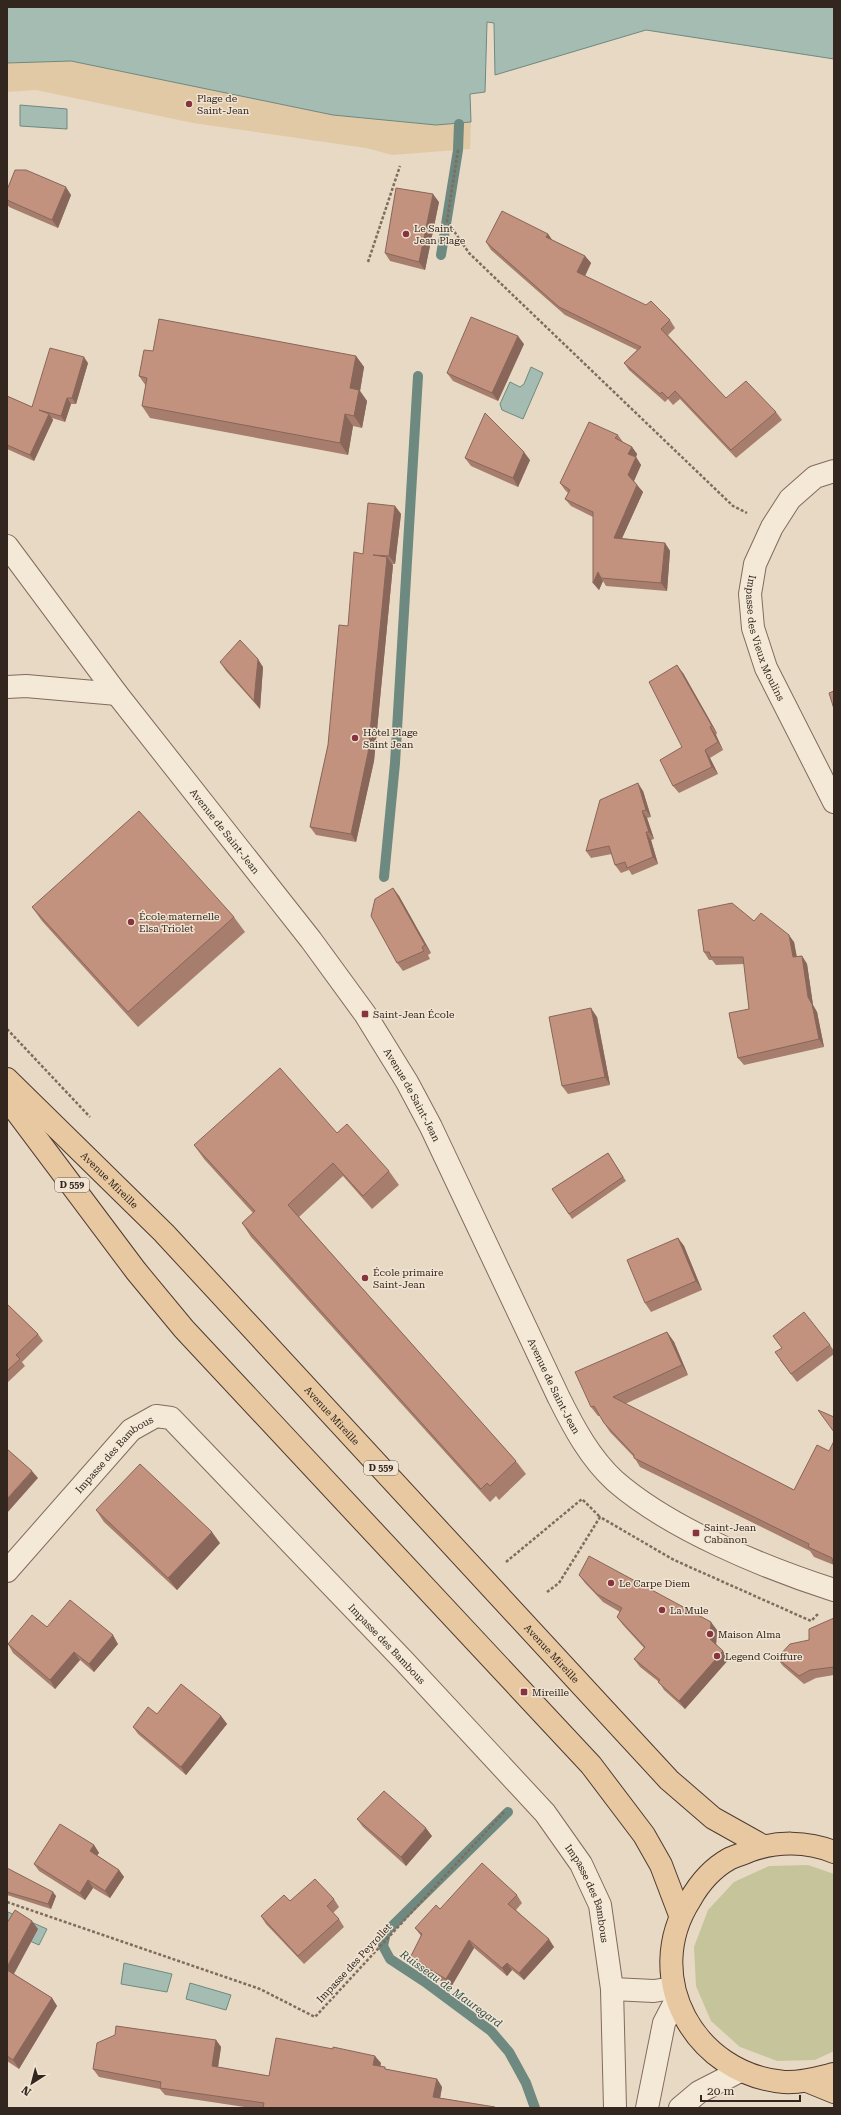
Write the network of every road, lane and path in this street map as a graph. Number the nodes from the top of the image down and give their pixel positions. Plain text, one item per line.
1 (458, 150) dead end
2 (400, 166) dead end
3 (368, 262) dead end
4 (834, 471) edge
5 (772, 527) junction
6 (7, 546) edge
7 (7, 687) edge
8 (117, 694) junction
9 (834, 802) edge
10 (7, 1079) edge
11 (7, 1099) edge
12 (600, 1517) dead end
13 (588, 1539) dead end
14 (506, 1562) dead end
15 (7, 1571) edge
16 (834, 1590) edge
17 (546, 1592) dead end
18 (508, 1808) dead end
19 (763, 1846) junction
20 (834, 1852) edge
21 (7, 1902) edge
22 (680, 1915) junction
23 (612, 1989) junction
24 (675, 1994) junction
25 (740, 2071) junction
26 (834, 2074) edge
27 (807, 2081) junction
28 (834, 2092) edge
29 (615, 2108) edge
30 (648, 2108) edge
31 (680, 2108) edge

1 - 5 path
2 - 3 path
4 - 5 street, Impasse des Vieux Moulins
5 - 9 street, Impasse des Vieux Moulins
6 - 8 street, Avenue de Saint-Jean
7 - 8 street
8 - 16 street, Avenue de Saint-Jean
10 - 19 main road, Avenue Mireille / D 559
11 - 22 main road, D 559
12 - 14 path
13 - 17 path
15 - 23 street, Impasse des Bambous
18 - 21 path, Impasse des Peyrollet
19 - 20 main road
19 - 22 main road
22 - 24 main road
23 - 24 street
23 - 29 street, Impasse des Bambous
24 - 25 main road
24 - 30 street
25 - 27 main road
25 - 31 street
26 - 27 main road
27 - 28 main road

